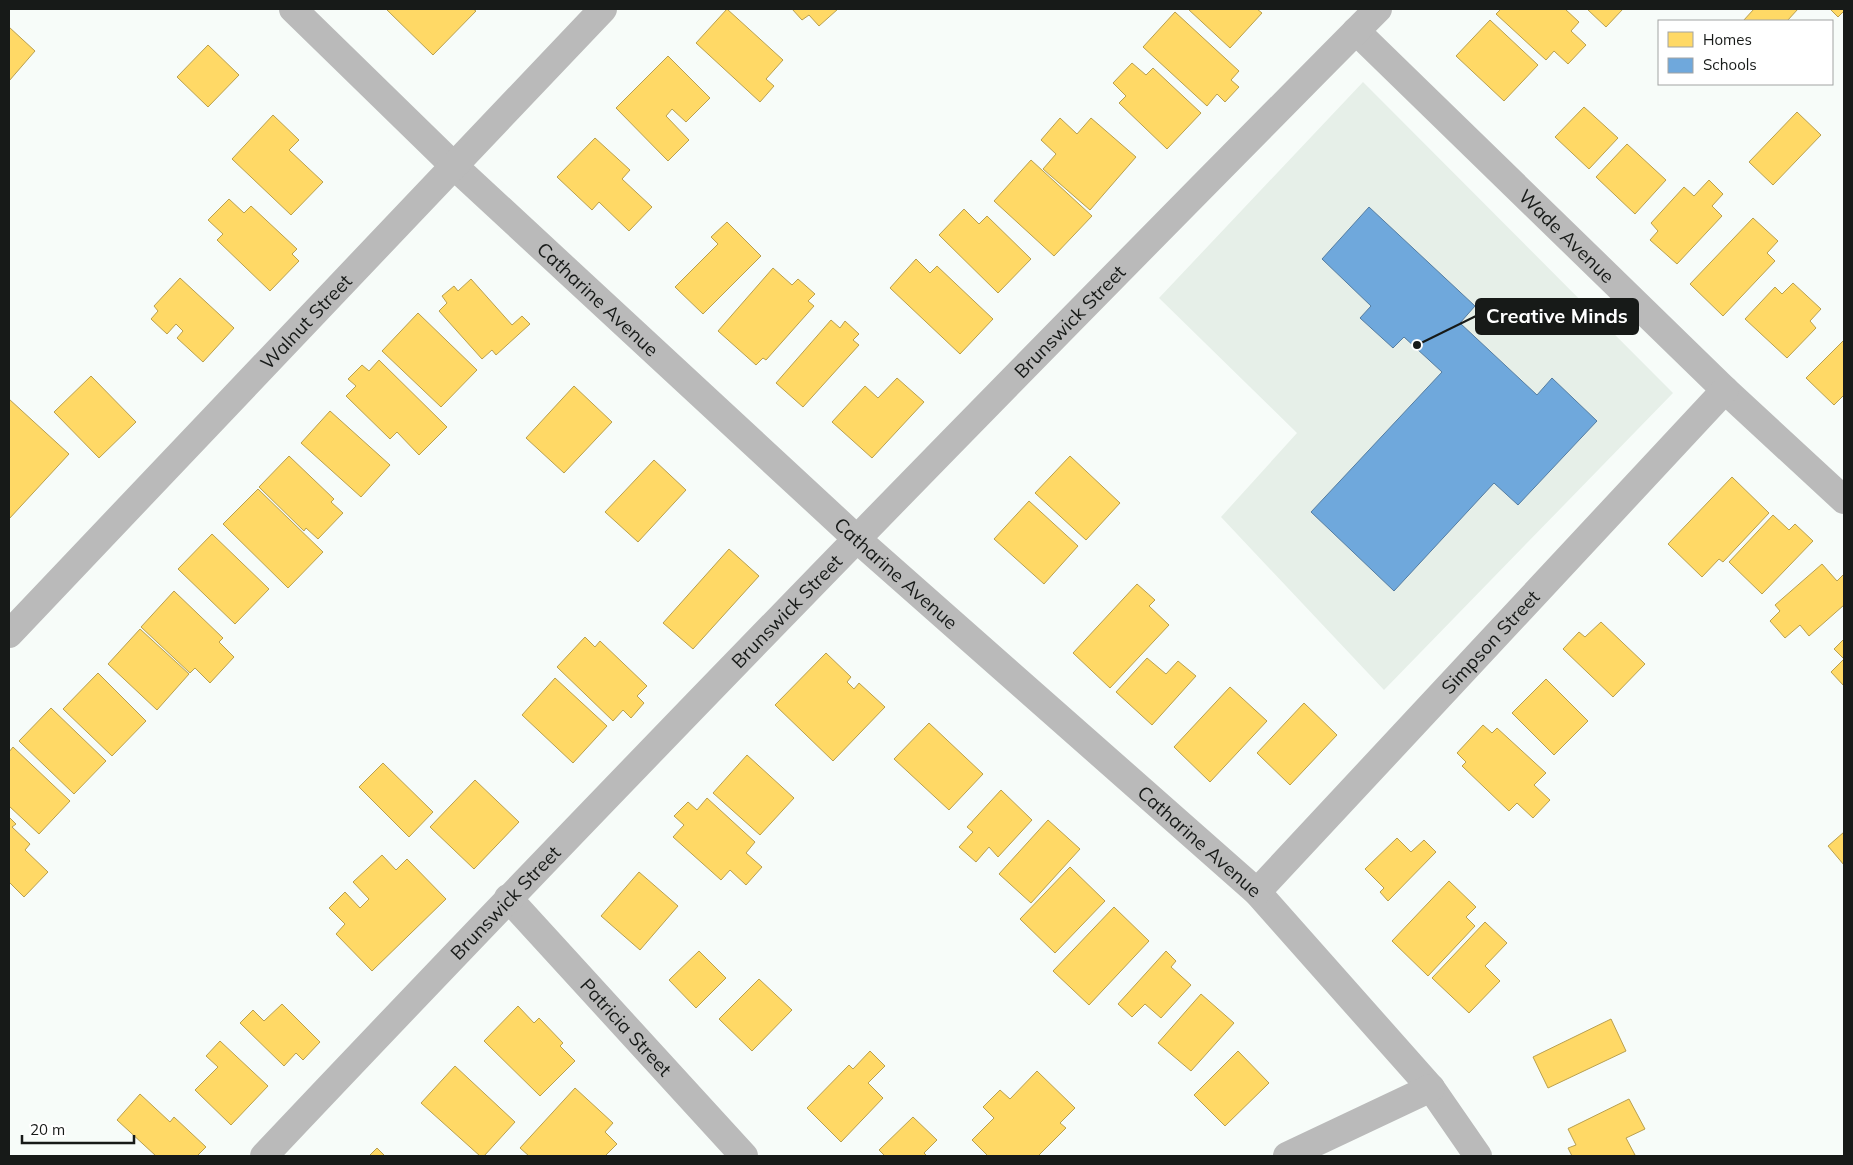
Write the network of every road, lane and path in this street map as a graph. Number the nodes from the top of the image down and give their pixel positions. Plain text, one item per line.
1 (293, 9) edge
2 (603, 9) edge
3 (1378, 9) edge
4 (1356, 32) junction
5 (453, 165) junction
6 (1725, 390) junction
7 (1844, 500) edge
8 (857, 539) junction
9 (9, 634) edge
10 (1257, 892) junction
11 (508, 898) junction
12 (1431, 1088) junction
13 (264, 1156) edge
14 (744, 1156) edge
15 (1287, 1156) edge
16 (1478, 1156) edge

1 - 5 street, Catharine Avenue
2 - 5 street, Walnut Street
3 - 4 street, Brunswick Street
4 - 6 street, Wade Avenue
4 - 8 street, Brunswick Street
5 - 8 street, Catharine Avenue
5 - 9 street, Walnut Street
6 - 7 street, Wade Avenue
6 - 10 street, Simpson Street
8 - 10 street, Catharine Avenue
8 - 11 street, Brunswick Street
10 - 12 street, Catharine Avenue
11 - 13 street, Brunswick Street
11 - 14 street, Patricia Street
12 - 15 street
12 - 16 street, Catharine Avenue

